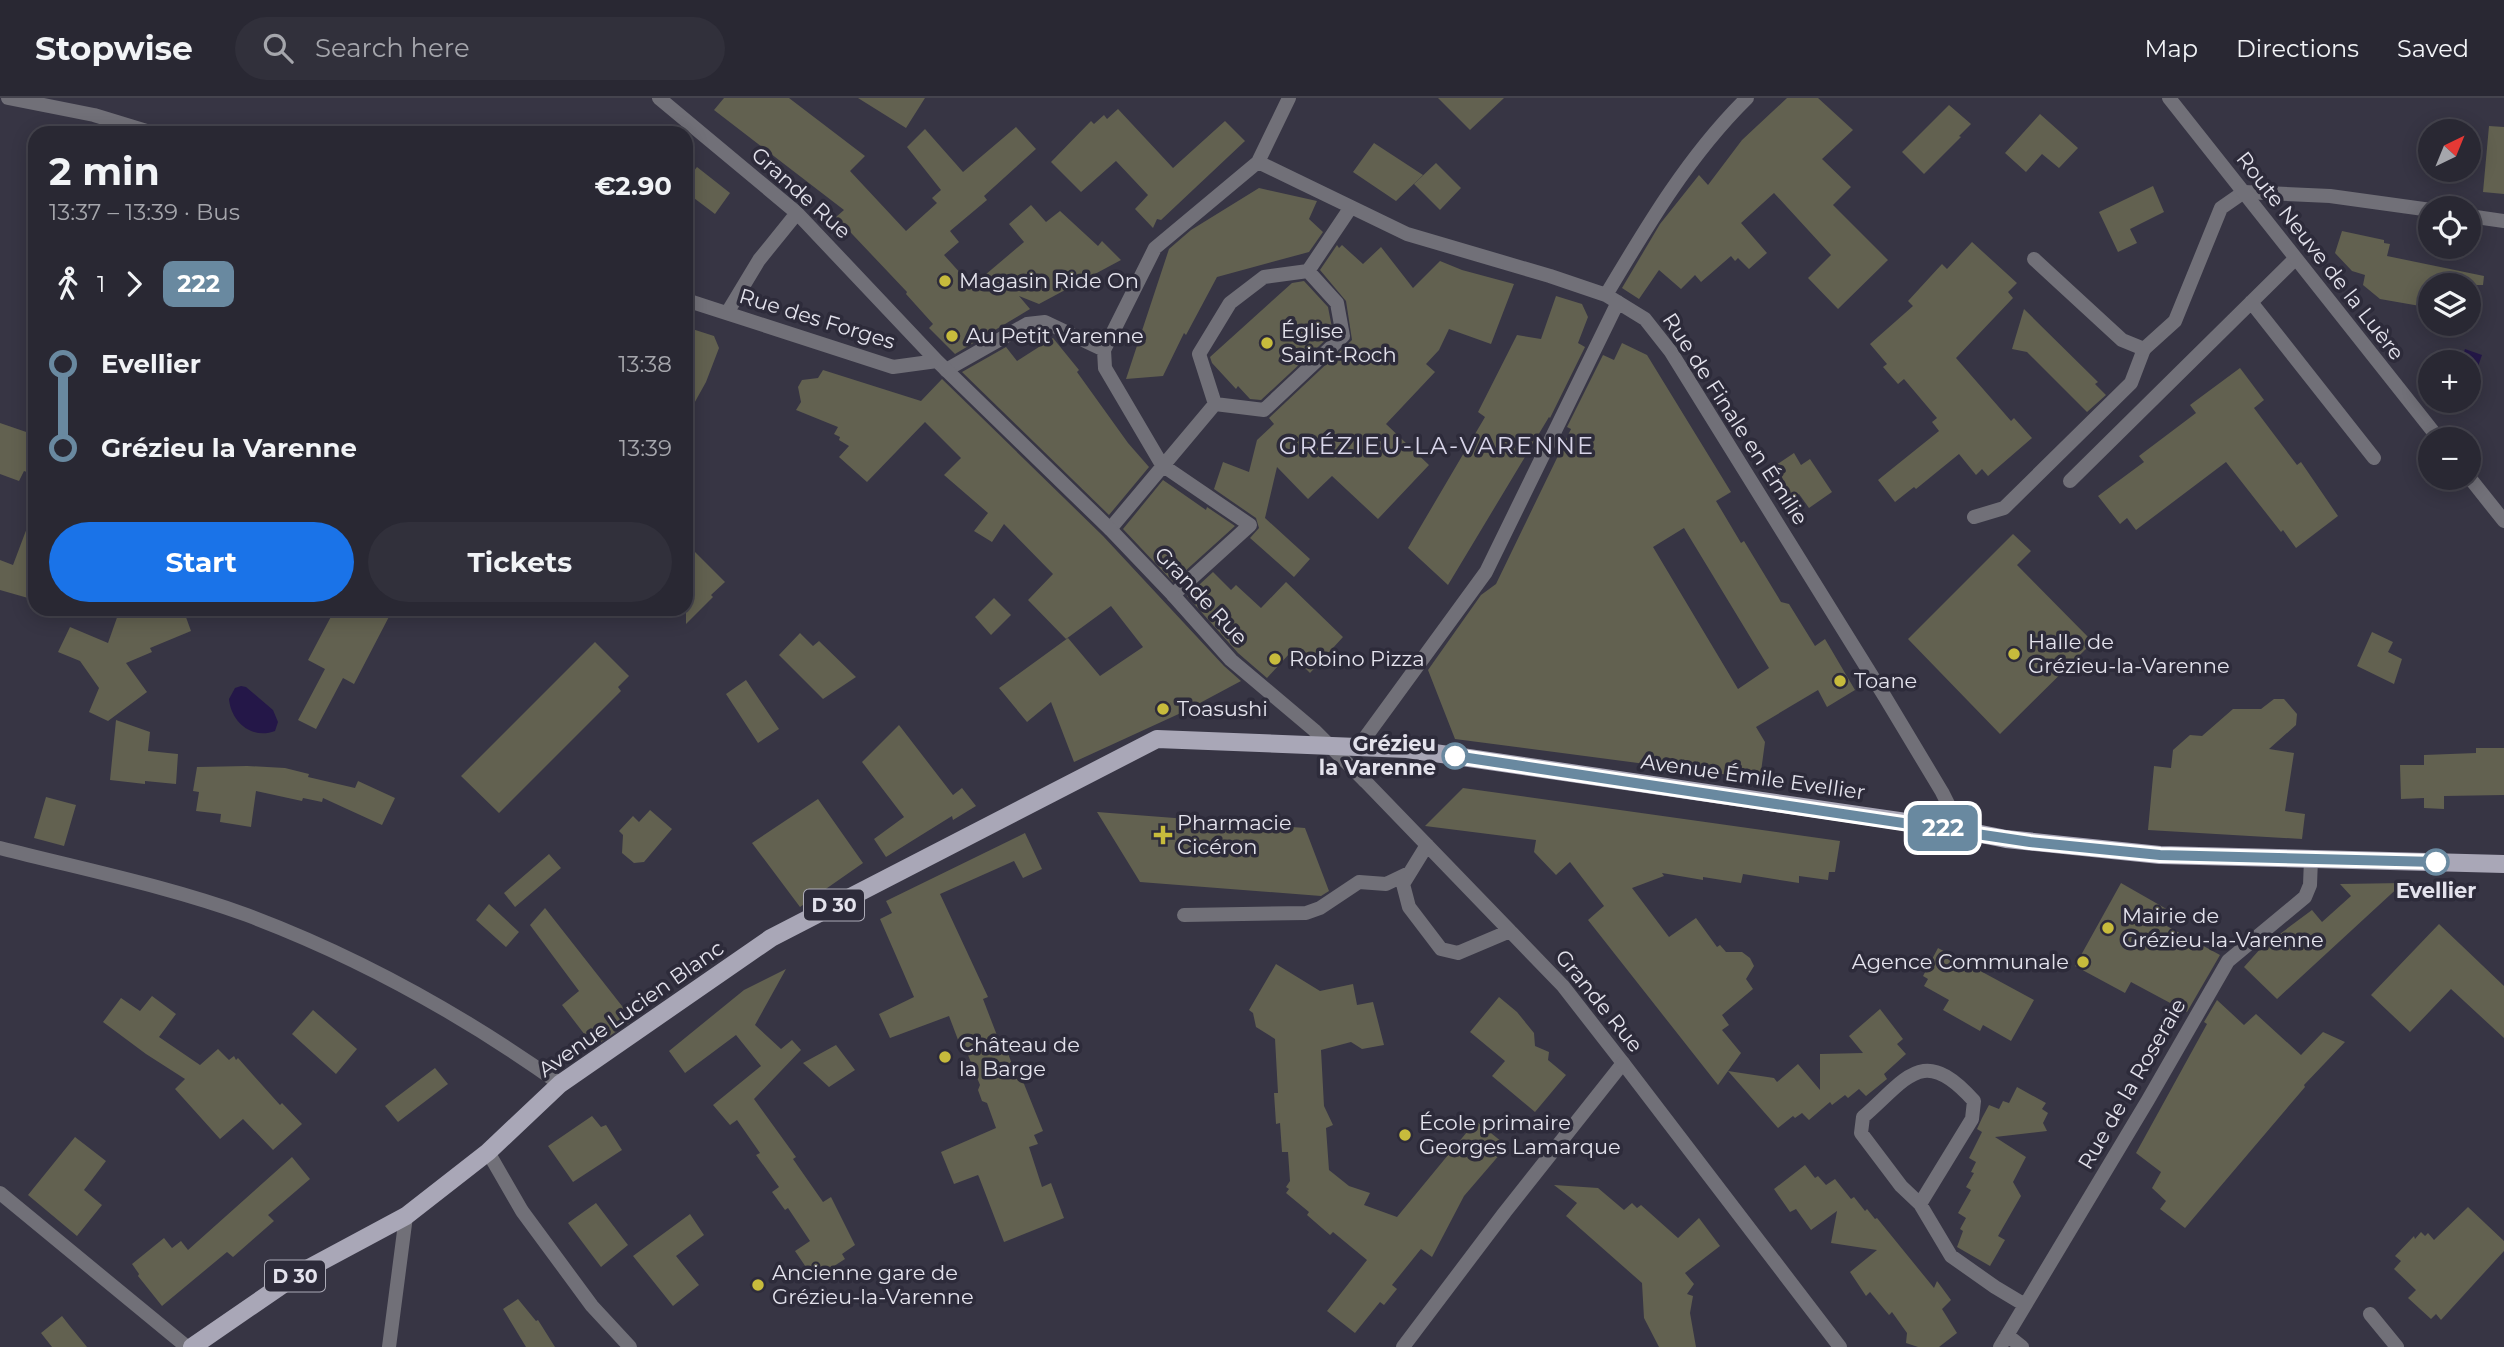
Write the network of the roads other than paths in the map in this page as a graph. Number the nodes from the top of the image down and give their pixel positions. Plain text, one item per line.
1 (8, 98) edge
2 (659, 98) edge
3 (1289, 98) edge
4 (1747, 98) edge
5 (2169, 98) edge
6 (130, 126) edge
7 (693, 126) edge
8 (693, 126) edge
9 (1258, 162) junction
10 (2244, 191) junction
11 (1351, 207) junction
12 (2418, 209) edge
13 (797, 213) junction
14 (2481, 218) edge
15 (2504, 221) edge
16 (2295, 259) junction
17 (2034, 260) dead end
18 (1308, 271) junction
19 (1612, 299) junction
20 (693, 302) edge
21 (2251, 302) junction
22 (727, 313) junction
23 (2144, 349) junction
24 (1104, 350) junction
25 (942, 365) junction
26 (1215, 404) junction
27 (2429, 427) edge
28 (2374, 458) dead end
29 (1162, 465) junction
30 (2070, 481) dead end
31 (2480, 490) edge
32 (1974, 517) dead end
33 (2504, 520) edge
34 (1110, 529) junction
35 (1173, 595) junction
36 (1332, 746) junction
37 (1359, 746) junction
38 (1961, 830) junction
39 (1427, 845) junction
40 (0, 848) edge
41 (2311, 859) junction
42 (2504, 864) edge
43 (1409, 873) junction
44 (1184, 915) dead end
45 (1510, 931) junction
46 (1623, 1063) junction
47 (560, 1084) junction
48 (488, 1152) junction
49 (0, 1193) edge
50 (1920, 1204) junction
51 (406, 1216) junction
52 (2025, 1305) junction
53 (2370, 1314) dead end
54 (2003, 1341) edge
55 (189, 1347) edge
56 (389, 1347) edge
57 (630, 1347) edge
58 (1403, 1347) edge
59 (1840, 1347) edge
60 (2021, 1347) edge
61 (2397, 1347) edge

1 - 6 street
2 - 7 street, Grande Rue
3 - 9 street
4 - 19 street
5 - 10 street, Route Neuve de la Luère
8 - 13 street, Grande Rue
9 - 11 street, Rue de Finale en Émilie
9 - 24 street
10 - 12 street
10 - 16 street, Route Neuve de la Luère
10 - 23 street
11 - 18 street
11 - 19 street, Rue de Finale en Émilie
13 - 22 street
13 - 25 street, Grande Rue
14 - 15 street
16 - 21 street
16 - 27 street, Route Neuve de la Luère
17 - 23 street
18 - 26 street
18 - 26 street
19 - 37 street
19 - 38 street, Rue de Finale en Émilie
20 - 22 street, Rue des Forges
21 - 28 street
21 - 30 street
22 - 25 street, Rue des Forges
23 - 32 street
24 - 25 street
24 - 29 street
25 - 34 street, Grande Rue
26 - 29 street
29 - 34 street
29 - 35 street
31 - 33 street
34 - 35 street, Grande Rue
35 - 36 street, Grande Rue
36 - 37 main road, Avenue Émile Evellier / D 30
36 - 39 street, Grande Rue
36 - 47 main road, Avenue Lucien Blanc / D 30
37 - 38 main road, Avenue Émile Evellier / D 30
38 - 41 main road, Avenue Émile Evellier / D 30
39 - 43 street
39 - 45 street, Grande Rue
40 - 47 street
41 - 42 main road, Avenue Émile Evellier / D 30
41 - 52 street, Rue de la Roseraie
43 - 44 street
43 - 45 street
45 - 46 street, Grande Rue
46 - 58 street
46 - 59 street, Grande Rue
47 - 48 main road, Avenue Lucien Blanc / D 30
48 - 51 main road, Avenue Lucien Blanc / D 30
48 - 57 street
49 - 55 street
50 - 50 street
50 - 52 street
51 - 55 main road, Avenue Lucien Blanc / D 30
51 - 56 street
52 - 54 street, Rue de la Roseraie
53 - 61 street
54 - 60 street

